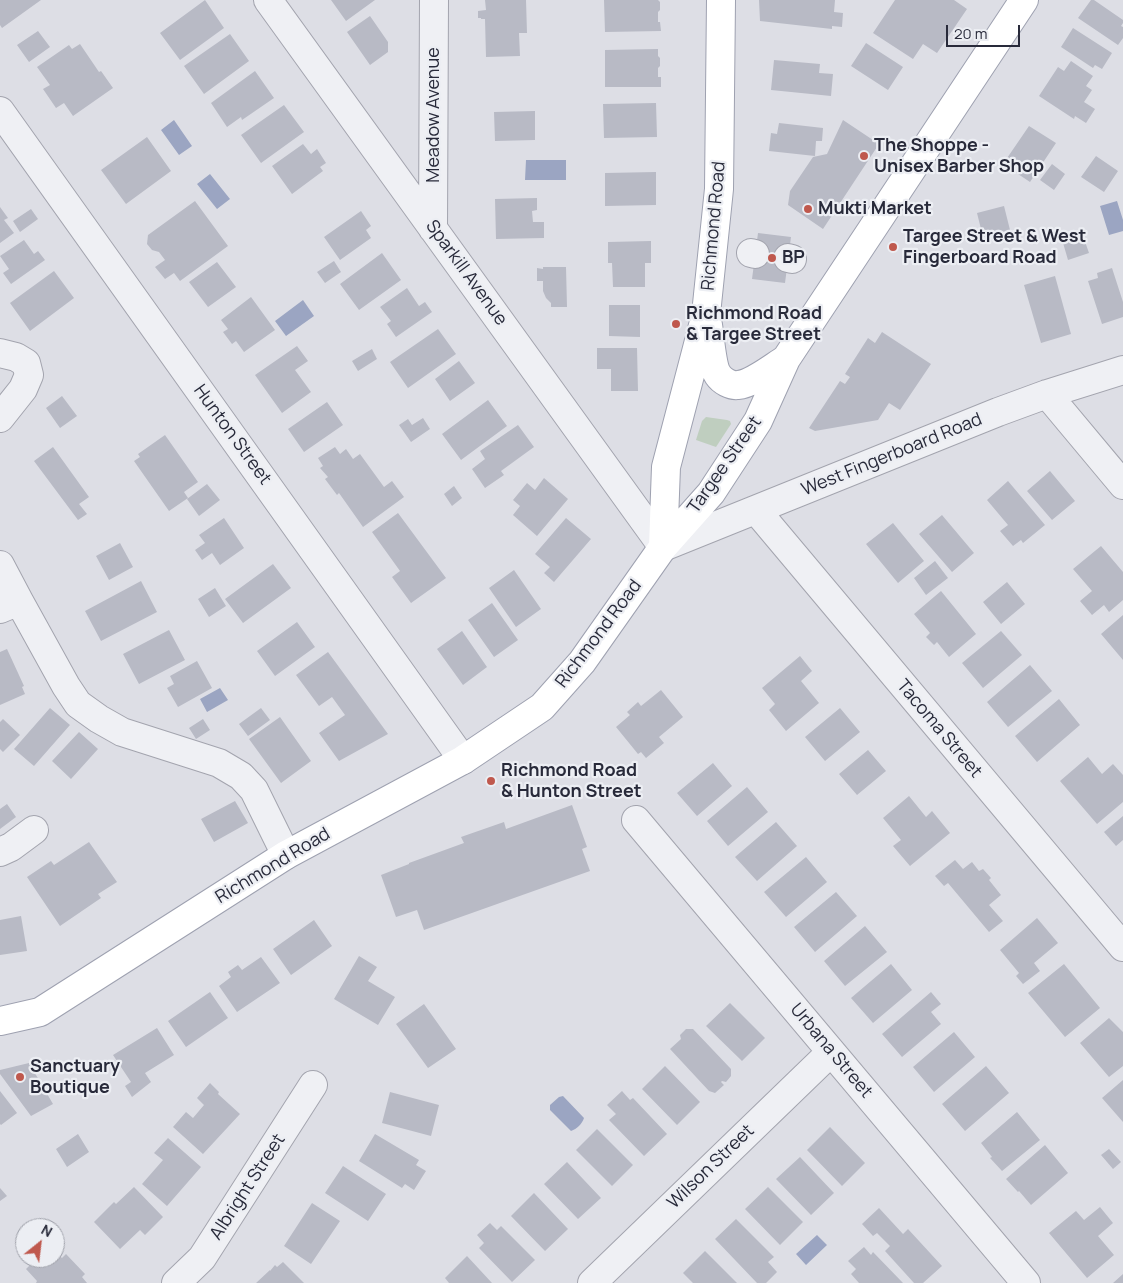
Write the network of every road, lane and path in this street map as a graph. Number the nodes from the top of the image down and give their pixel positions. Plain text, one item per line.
1 (268, 0) edge
2 (434, 0) edge
3 (721, 0) edge
4 (1024, 0) edge
5 (0, 111) edge
6 (433, 229) junction
7 (706, 314) junction
8 (0, 353) edge
9 (786, 359) junction
10 (1123, 370) edge
11 (1047, 394) junction
12 (0, 418) edge
13 (1123, 485) edge
14 (756, 510) junction
15 (663, 547) junction
16 (0, 565) edge
17 (10, 605) edge
18 (463, 760) junction
19 (636, 820) dead end
20 (34, 830) dead end
21 (0, 852) edge
22 (286, 855) junction
23 (1123, 947) edge
24 (0, 1021) edge
25 (832, 1052) junction
26 (313, 1085) dead end
27 (1017, 1280) edge
28 (176, 1283) edge
29 (592, 1283) edge

1 - 6 street, Sparkill Avenue
2 - 6 street, Meadow Avenue
3 - 7 main road, Richmond Road
4 - 9 main road, Targee Street
5 - 18 street, Hunton Street
6 - 15 street, Sparkill Avenue
7 - 9 main road
7 - 15 main road, Richmond Road
8 - 12 street
9 - 15 main road, Targee Street
10 - 11 street, West Fingerboard Road
11 - 13 street
11 - 14 street, West Fingerboard Road
14 - 15 street, West Fingerboard Road
14 - 23 street, Tacoma Street
15 - 18 main road, Richmond Road
16 - 17 street
17 - 22 street
18 - 22 main road, Richmond Road
19 - 25 street, Urbana Street
20 - 21 street
22 - 24 main road, Richmond Road
25 - 27 street, Urbana Street
25 - 29 street, Wilson Street
26 - 28 street, Albright Street

